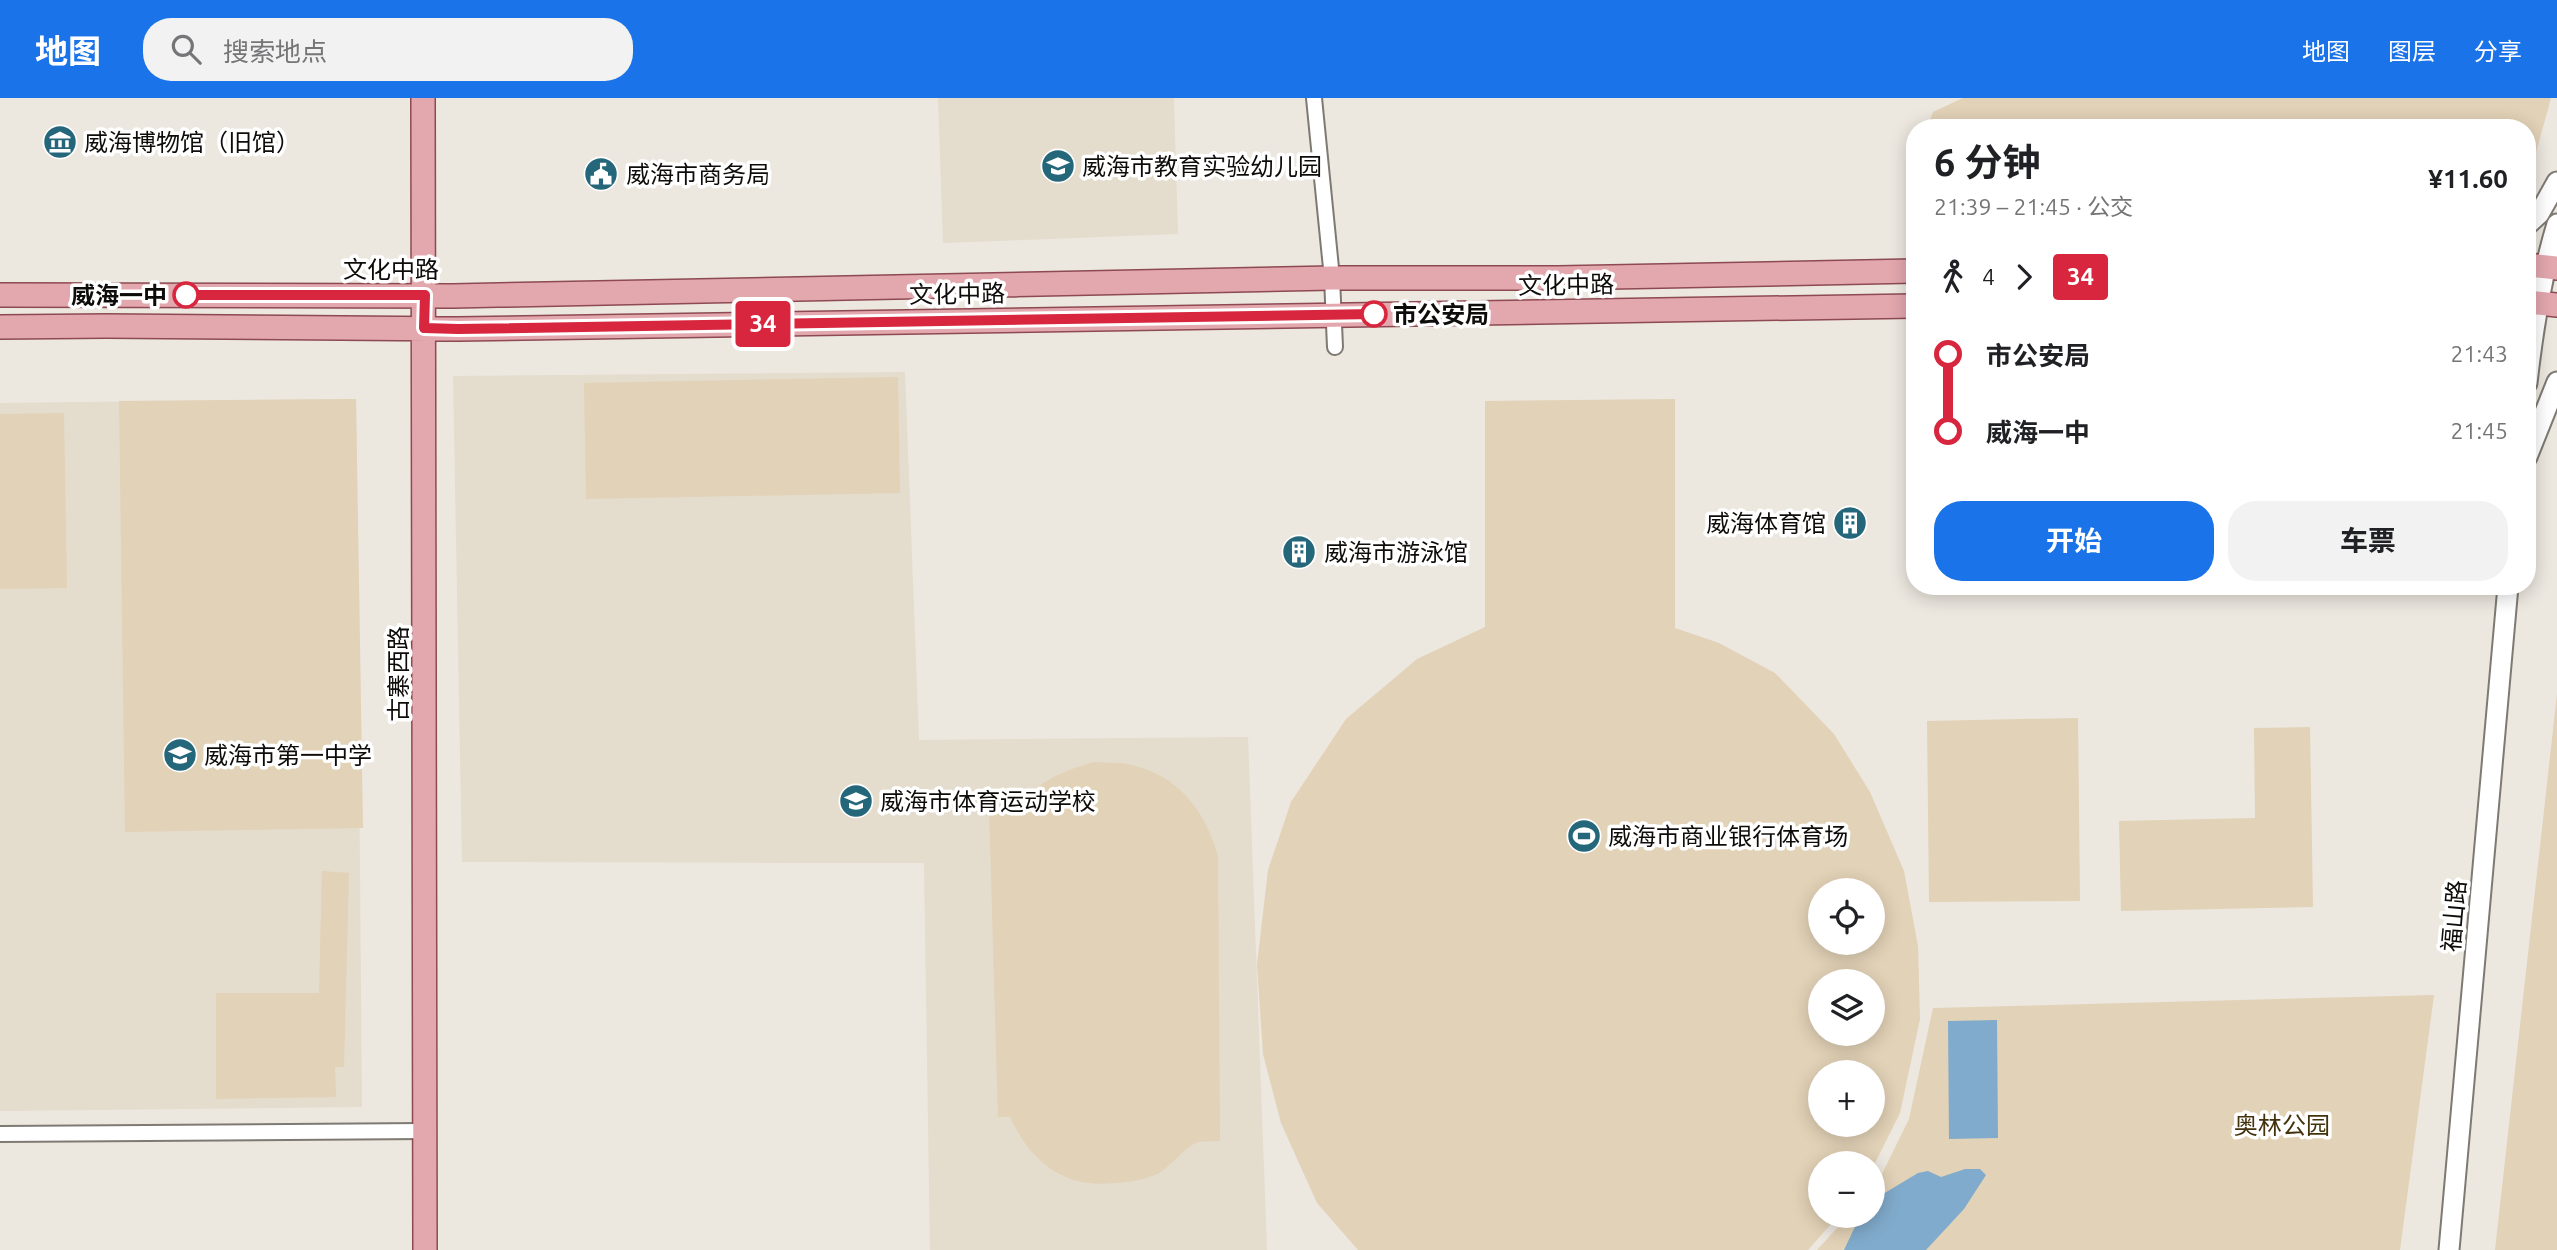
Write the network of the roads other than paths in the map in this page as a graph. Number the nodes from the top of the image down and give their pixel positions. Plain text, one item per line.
1 (423, 98) edge
2 (1314, 98) edge
3 (2557, 182) edge
4 (2536, 217) edge
5 (2557, 224) edge
6 (2543, 266) edge
7 (1906, 271) edge
8 (1332, 278) junction
9 (0, 295) edge
10 (425, 295) junction
11 (2541, 303) edge
12 (1906, 306) edge
13 (1334, 314) junction
14 (0, 327) edge
15 (424, 328) junction
16 (1335, 347) dead end
17 (2557, 382) edge
18 (2536, 434) edge
19 (2507, 595) edge
20 (425, 1131) junction
21 (0, 1134) edge
22 (425, 1250) edge
23 (2449, 1250) edge

1 - 10 main road, 古寨西路
2 - 8 street
3 - 4 main road
5 - 6 main road
6 - 11 main road
7 - 8 main road, 文化中路
8 - 10 main road, 文化中路
8 - 13 street
9 - 10 main road, 文化中路
10 - 15 main road, 古寨西路
12 - 13 main road, 文化中路
13 - 15 main road, 文化中路
13 - 16 street
14 - 15 main road, 文化中路
15 - 20 main road, 古寨西路
17 - 18 main road
19 - 23 main road, 福山路
20 - 21 street
20 - 22 main road, 古寨西路

